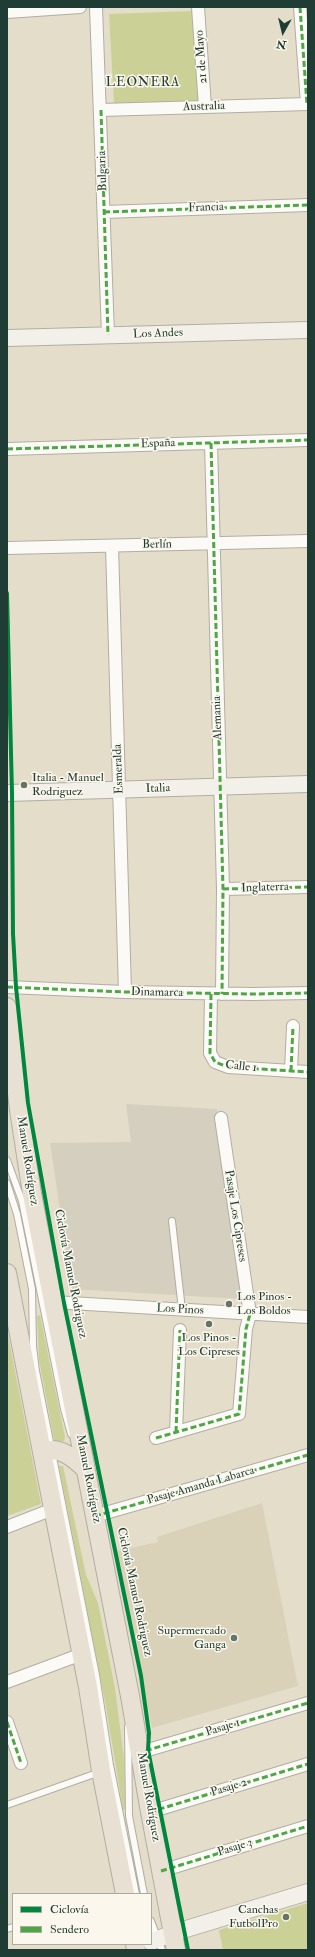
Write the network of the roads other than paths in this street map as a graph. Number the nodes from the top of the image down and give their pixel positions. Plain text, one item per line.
1 (80, 7) edge
2 (96, 7) edge
3 (198, 7) edge
4 (300, 7) edge
5 (7, 12) edge
6 (308, 104) edge
7 (206, 108) junction
8 (101, 110) junction
9 (308, 205) edge
10 (104, 212) junction
11 (308, 330) edge
12 (108, 336) junction
13 (7, 338) edge
14 (308, 440) edge
15 (211, 443) junction
16 (7, 449) edge
17 (308, 541) edge
18 (213, 543) junction
19 (112, 546) junction
20 (7, 548) edge
21 (308, 784) edge
22 (220, 787) junction
23 (119, 790) junction
24 (7, 793) edge
25 (308, 886) edge
26 (223, 889) junction
27 (7, 987) edge
28 (125, 992) junction
29 (308, 993) edge
30 (217, 994) junction
31 (7, 1007) edge
32 (293, 1026) dead end
33 (290, 1071) junction
34 (308, 1072) edge
35 (221, 1118) dead end
36 (7, 1160) edge
37 (7, 1183) edge
38 (172, 1221) dead end
39 (7, 1274) edge
40 (53, 1302) junction
41 (182, 1310) junction
42 (250, 1314) junction
43 (308, 1317) edge
44 (180, 1330) dead end
45 (176, 1432) junction
46 (156, 1438) dead end
47 (47, 1451) junction
48 (308, 1455) edge
49 (86, 1470) junction
50 (53, 1509) junction
51 (95, 1516) junction
52 (7, 1527) edge
53 (82, 1654) junction
54 (7, 1682) edge
55 (130, 1696) junction
56 (308, 1703) edge
57 (7, 1722) edge
58 (140, 1758) junction
59 (22, 1763) dead end
60 (308, 1764) edge
61 (101, 1771) junction
62 (7, 1805) edge
63 (150, 1812) junction
64 (308, 1826) edge
65 (161, 1871) junction
66 (308, 1892) edge
67 (125, 1893) edge
68 (136, 1893) edge
69 (144, 1893) edge
70 (152, 1924) edge
71 (159, 1944) edge
72 (136, 1950) edge

1 - 5 street
2 - 8 street, Bulgaria
3 - 7 street, 21 de Mayo
4 - 6 street
6 - 7 street, Australia
7 - 8 street, Australia
8 - 10 street, Bulgaria
9 - 10 street, Francia
10 - 12 street, Bulgaria
11 - 12 street, Los Andes
12 - 13 street, Los Andes
14 - 15 street, España
15 - 16 street, España
15 - 18 street, Alemania
17 - 18 street, Berlín
18 - 19 street, Berlín
18 - 22 street, Alemania
19 - 20 street, Berlín
19 - 23 street, Esmeralda
21 - 22 street, Italia
22 - 23 street, Italia
22 - 26 street, Alemania
23 - 24 street, Italia
23 - 28 street, Esmeralda
25 - 26 street, Inglaterra
26 - 30 street, Alemania
27 - 28 street, Dinamarca
28 - 30 street, Dinamarca
29 - 30 street, Dinamarca
30 - 33 street, Calle 1
31 - 40 main road, Manuel Rodríguez
32 - 33 street
33 - 34 street
35 - 42 street, Pasaje Los Cipreses
36 - 49 lane
37 - 47 lane
38 - 41 lane
39 - 47 main road
40 - 41 street, Los Pinos
40 - 49 main road, Manuel Rodríguez
41 - 42 street, Los Pinos
42 - 43 street, Los Pinos
42 - 45 street
44 - 45 street
45 - 46 street
47 - 49 main road
47 - 50 main road
47 - 68 lane
48 - 51 street, Pasaje Amanda Labarca
49 - 51 main road, Manuel Rodríguez
50 - 52 street
50 - 53 main road
51 - 55 main road, Manuel Rodríguez
53 - 54 street
53 - 61 main road
55 - 58 main road, Manuel Rodríguez
55 - 69 lane
56 - 58 street, Pasaje 1
57 - 59 street
58 - 63 main road, Manuel Rodríguez
60 - 63 street, Pasaje 2
61 - 62 lane
61 - 67 main road
63 - 65 main road, Manuel Rodríguez
64 - 65 street, Pasaje 3
65 - 71 main road, Manuel Rodríguez
66 - 71 street
70 - 71 lane
71 - 72 street

